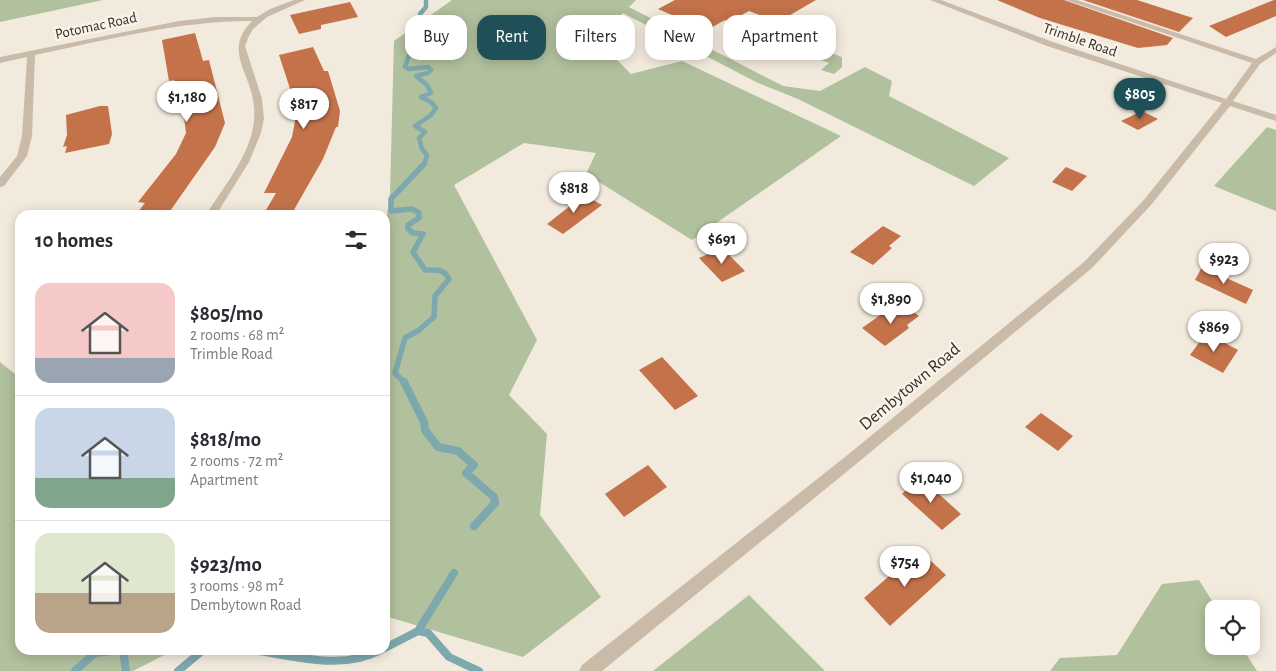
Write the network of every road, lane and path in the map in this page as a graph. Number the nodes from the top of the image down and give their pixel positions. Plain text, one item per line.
1 (301, 0) edge
2 (934, 0) edge
3 (1070, 0) edge
4 (258, 19) junction
5 (1276, 48) edge
6 (31, 53) junction
7 (0, 60) edge
8 (1257, 62) junction
9 (1228, 102) junction
10 (1276, 118) edge
11 (0, 184) edge
12 (214, 210) edge
13 (588, 671) edge

1 - 4 street
2 - 9 street, Trimble Road
3 - 8 street
4 - 6 street, Potomac Road
4 - 12 street
5 - 8 street, Dembytown Road
6 - 7 street, Potomac Road
6 - 11 street
8 - 9 street, Dembytown Road
9 - 10 street, Trimble Road
9 - 13 street, Dembytown Road

